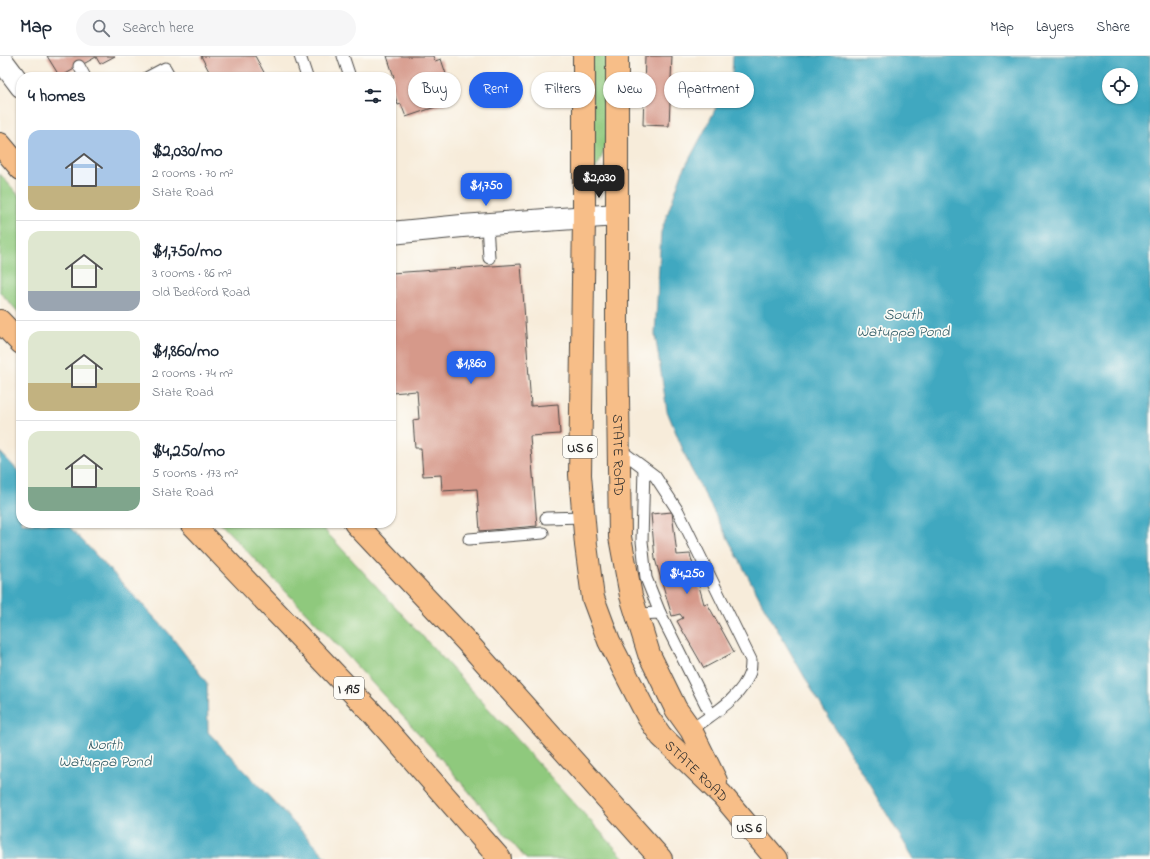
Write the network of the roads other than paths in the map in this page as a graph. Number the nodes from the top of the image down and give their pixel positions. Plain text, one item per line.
1 (300, 56) edge
2 (343, 56) edge
3 (584, 56) edge
4 (617, 56) edge
5 (0, 58) edge
6 (79, 66) dead end
7 (82, 72) edge
8 (157, 72) edge
9 (167, 72) edge
10 (305, 72) edge
11 (348, 72) edge
12 (16, 79) edge
13 (0, 144) edge
14 (16, 163) edge
15 (617, 215) junction
16 (584, 218) junction
17 (487, 224) junction
18 (396, 233) edge
19 (489, 258) dead end
20 (0, 321) edge
21 (16, 338) edge
22 (618, 448) junction
23 (644, 468) junction
24 (584, 517) junction
25 (546, 518) dead end
26 (196, 528) edge
27 (360, 528) edge
28 (543, 533) dead end
29 (469, 538) dead end
30 (660, 613) junction
31 (636, 614) junction
32 (711, 714) junction
33 (690, 730) junction
34 (722, 795) junction
35 (500, 859) edge
36 (661, 859) edge
37 (776, 859) edge

1 - 10 lane
2 - 11 lane
3 - 16 main road, STATE ROAD / US 6
4 - 15 main road, STATE ROAD / US 6
5 - 12 street
6 - 7 lane
8 - 9 lane
13 - 14 main road
15 - 16 street
15 - 22 main road, STATE ROAD / US 6
16 - 17 street
16 - 24 main road, STATE ROAD / US 6
17 - 18 street
17 - 19 lane
20 - 21 main road
22 - 23 lane
22 - 31 main road, STATE ROAD / US 6
23 - 30 lane
23 - 32 lane
24 - 25 lane
24 - 34 main road, STATE ROAD / US 6
26 - 35 main road, I 195
27 - 36 main road
28 - 29 lane
30 - 31 lane
30 - 32 lane
31 - 33 main road, STATE ROAD / US 6
32 - 33 lane
33 - 34 main road, STATE ROAD / US 6
34 - 37 main road, US 6

